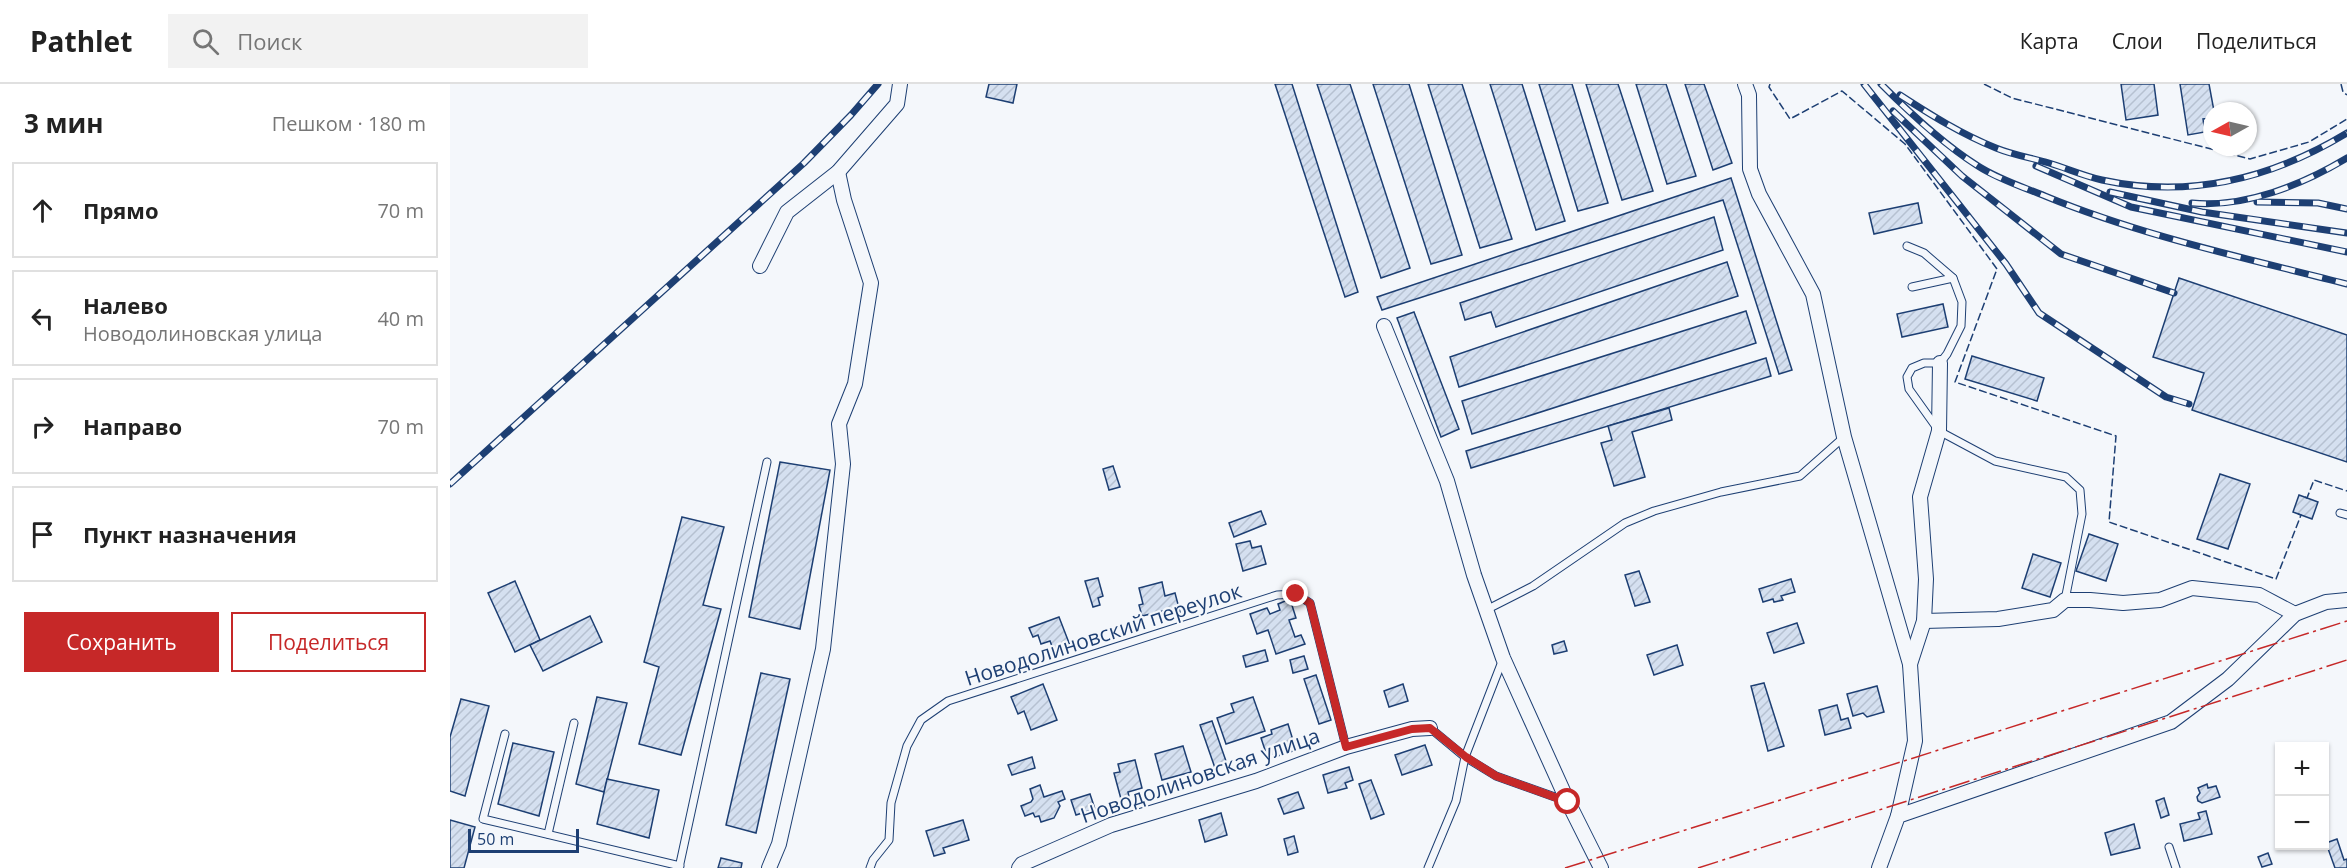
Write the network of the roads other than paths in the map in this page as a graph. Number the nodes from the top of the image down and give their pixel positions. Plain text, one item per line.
1 (900, 84) edge
2 (1745, 84) edge
3 (838, 172) junction
4 (1907, 246) dead end
5 (760, 266) dead end
6 (1953, 278) junction
7 (1912, 287) dead end
8 (1384, 326) dead end
9 (1940, 363) junction
10 (1939, 431) junction
11 (1844, 437) junction
12 (767, 462) dead end
13 (2065, 600) junction
14 (2347, 600) edge
15 (1486, 610) junction
16 (2295, 614) junction
17 (1924, 621) junction
18 (1503, 658) junction
19 (1910, 664) junction
20 (574, 723) dead end
21 (1430, 728) joint
22 (505, 734) dead end
23 (1346, 747) junction
24 (1466, 757) junction
25 (1568, 802) junction
26 (1898, 816) junction
27 (548, 834) junction
28 (2169, 847) dead end
29 (1021, 866) edge
30 (679, 867) edge
31 (770, 868) edge
32 (870, 868) edge
33 (1428, 868) edge
34 (1601, 868) edge
35 (1879, 868) edge
36 (2176, 868) edge

1 - 3 street
2 - 11 street
3 - 5 street
3 - 31 street
4 - 6 lane
6 - 7 lane
6 - 9 lane
8 - 15 street
9 - 10 street
9 - 10 lane
10 - 13 lane
10 - 17 street
11 - 15 lane
11 - 19 street
12 - 30 lane
13 - 16 street
13 - 17 street
14 - 16 street
15 - 18 street
16 - 26 street
17 - 19 street
18 - 24 lane
18 - 25 street
19 - 26 street
20 - 27 lane
21 - 23 street, Новодолиновская улица
21 - 24 lane
22 - 27 lane
23 - 29 street, Новодолиновская улица
23 - 32 lane, Новодолиновский переулок
24 - 25 lane
24 - 33 lane
25 - 34 street
26 - 35 street
27 - 30 lane
28 - 36 lane

